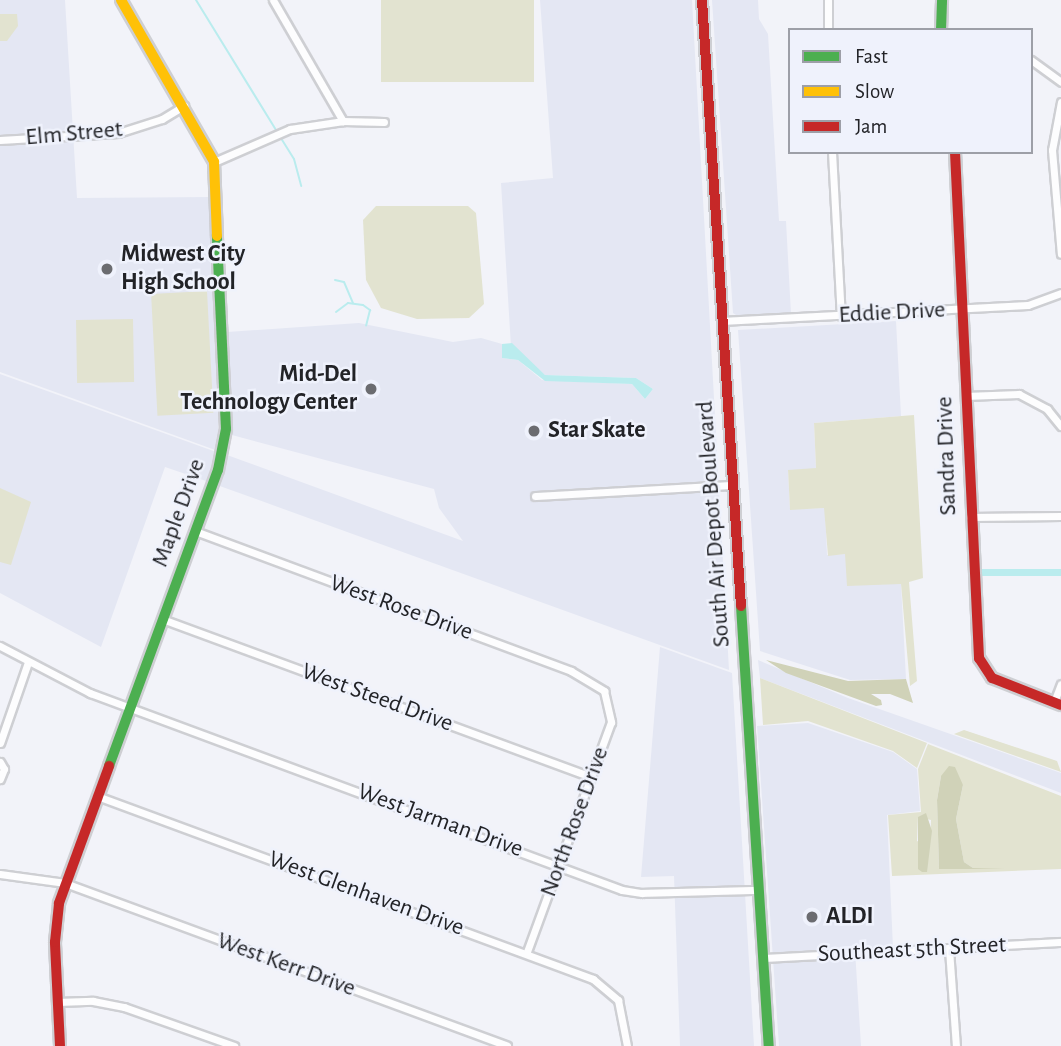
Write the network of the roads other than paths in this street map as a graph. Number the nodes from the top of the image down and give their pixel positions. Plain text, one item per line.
1 (121, 0) edge
2 (273, 0) edge
3 (702, 0) edge
4 (828, 0) edge
5 (942, 0) edge
6 (828, 28) edge
7 (941, 28) edge
8 (1033, 62) edge
9 (1061, 82) edge
10 (1061, 102) edge
11 (185, 106) junction
12 (343, 121) junction
13 (384, 122) dead end
14 (0, 140) edge
15 (832, 154) edge
16 (955, 154) edge
17 (1057, 160) edge
18 (214, 162) junction
19 (1061, 254) edge
20 (1061, 293) edge
21 (964, 309) junction
22 (841, 316) junction
23 (721, 321) junction
24 (965, 396) junction
25 (1061, 426) edge
26 (732, 485) junction
27 (535, 496) dead end
28 (1061, 516) edge
29 (970, 517) junction
30 (195, 531) junction
31 (162, 619) junction
32 (0, 646) edge
33 (28, 662) junction
34 (1061, 684) edge
35 (604, 691) joint
36 (1057, 703) edge
37 (129, 707) junction
38 (0, 743) edge
39 (0, 762) edge
40 (592, 778) junction
41 (0, 779) edge
42 (97, 796) junction
43 (561, 865) junction
44 (0, 874) edge
45 (65, 883) junction
46 (758, 890) junction
47 (1061, 942) edge
48 (949, 949) junction
49 (527, 952) junction
50 (763, 958) junction
51 (57, 1002) junction
52 (60, 1046) edge
53 (234, 1046) edge
54 (507, 1046) edge
55 (627, 1046) edge
56 (769, 1046) edge
57 (956, 1046) edge

1 - 11 street, Maple Drive
2 - 12 street
3 - 23 street, South Air Depot Boulevard
4 - 6 street
5 - 7 street
8 - 9 street
10 - 17 street
11 - 14 street, Elm Street
11 - 18 street, Maple Drive
12 - 13 street
12 - 18 street
15 - 22 street
16 - 21 street, Sandra Drive
17 - 19 street
18 - 30 street, Maple Drive
20 - 21 street, Eddie Drive
21 - 22 street, Eddie Drive
21 - 24 street, Sandra Drive
22 - 23 street, Eddie Drive
23 - 26 street, South Air Depot Boulevard
24 - 25 street
24 - 29 street, Sandra Drive
26 - 27 street
26 - 46 street, South Air Depot Boulevard
28 - 29 street
29 - 36 street, Sandra Drive
30 - 31 street, Maple Drive
30 - 35 street, West Rose Drive
31 - 37 street, Maple Drive
31 - 40 street, West Steed Drive
32 - 33 street, West Jarman Drive
33 - 37 street, West Jarman Drive
33 - 38 street
34 - 36 street
35 - 40 street, North Rose Drive
37 - 42 street, Maple Drive
37 - 43 street, West Jarman Drive
39 - 41 street
40 - 43 street, North Rose Drive
42 - 45 street, Maple Drive
42 - 49 street, West Glenhaven Drive
43 - 46 street, West Jarman Drive
43 - 49 street, North Rose Drive
44 - 45 street, West Kerr Drive
45 - 51 street, Maple Drive
45 - 54 street, West Kerr Drive
46 - 50 street, South Air Depot Boulevard
47 - 48 street, Southeast 5th Street
48 - 50 street, Southeast 5th Street
48 - 57 street
49 - 55 street, West Glenhaven Drive
50 - 56 street, South Air Depot Boulevard
51 - 52 street, Maple Drive
51 - 53 street

